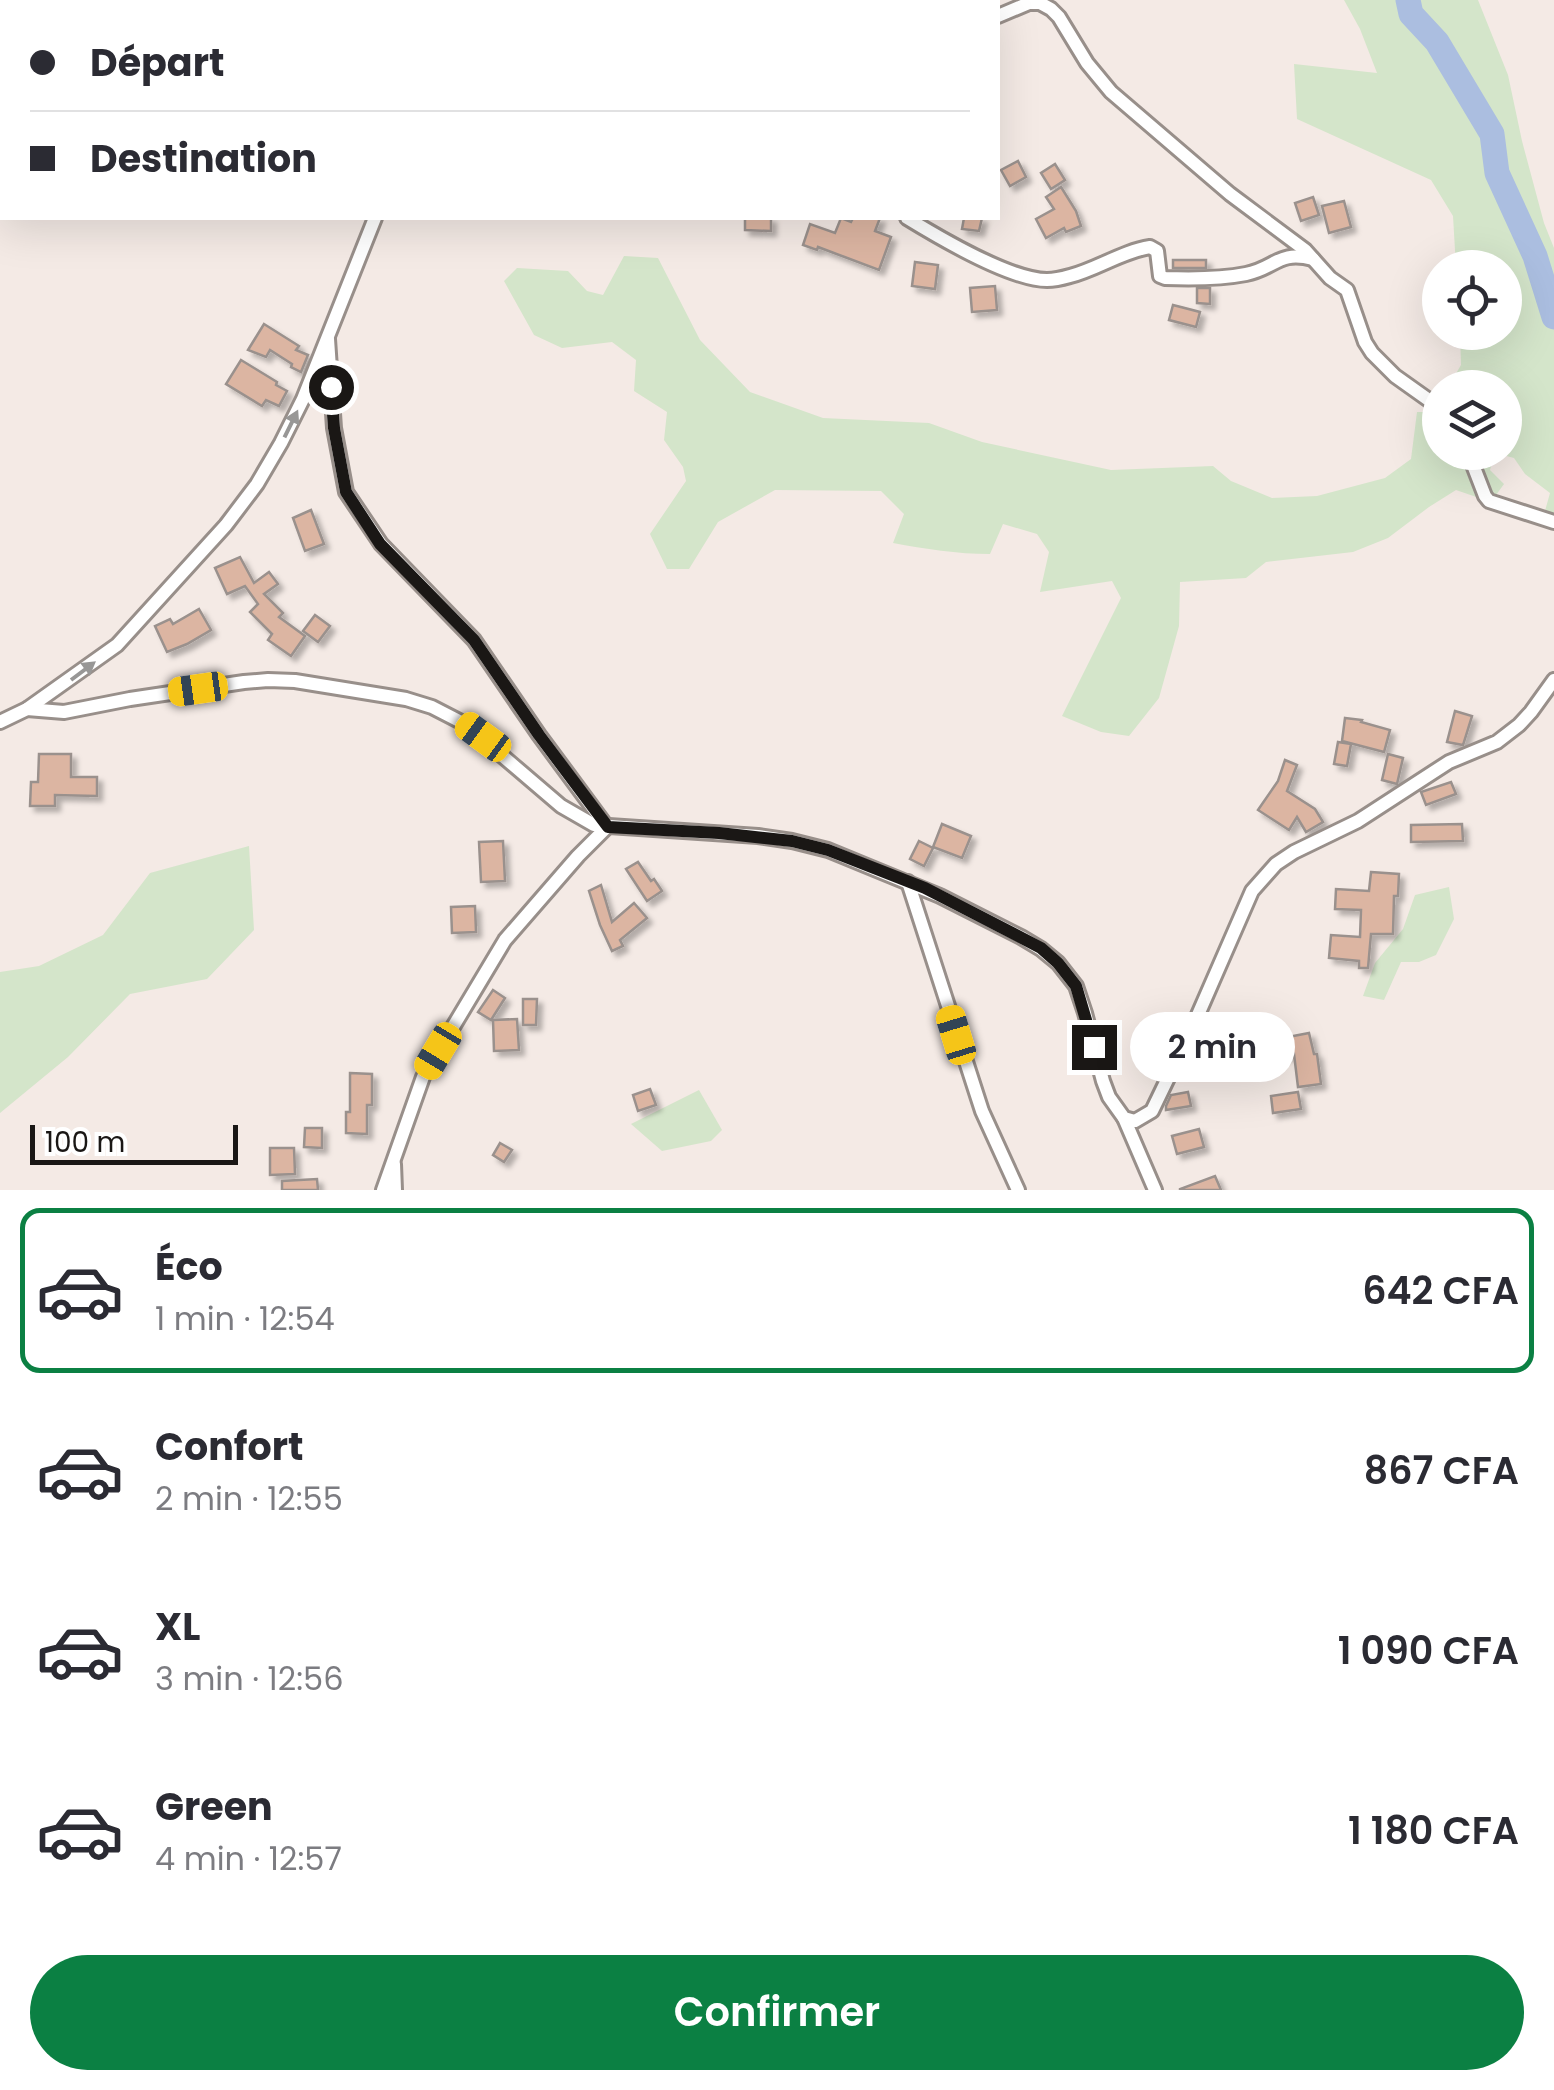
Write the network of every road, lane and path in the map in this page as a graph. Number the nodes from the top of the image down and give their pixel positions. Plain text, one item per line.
1 (1000, 15) edge
2 (374, 220) edge
3 (910, 220) edge
4 (1313, 259) junction
5 (328, 340) junction
6 (1422, 395) edge
7 (1475, 470) edge
8 (1554, 522) edge
9 (1554, 680) edge
10 (27, 709) junction
11 (0, 722) edge
12 (608, 827) junction
13 (908, 882) junction
14 (1124, 1118) junction
15 (394, 1157) junction
16 (382, 1190) edge
17 (395, 1190) edge
18 (1018, 1190) edge
19 (1155, 1190) edge

1 - 4 street
2 - 5 street
3 - 4 street
4 - 6 street
10 -> 5 street
5 - 12 street
7 - 8 street
9 - 14 street
10 - 11 street
10 - 12 street
12 - 13 street
12 - 15 street
13 - 14 street
13 - 18 street
14 - 19 street
15 - 16 street
15 - 17 street

